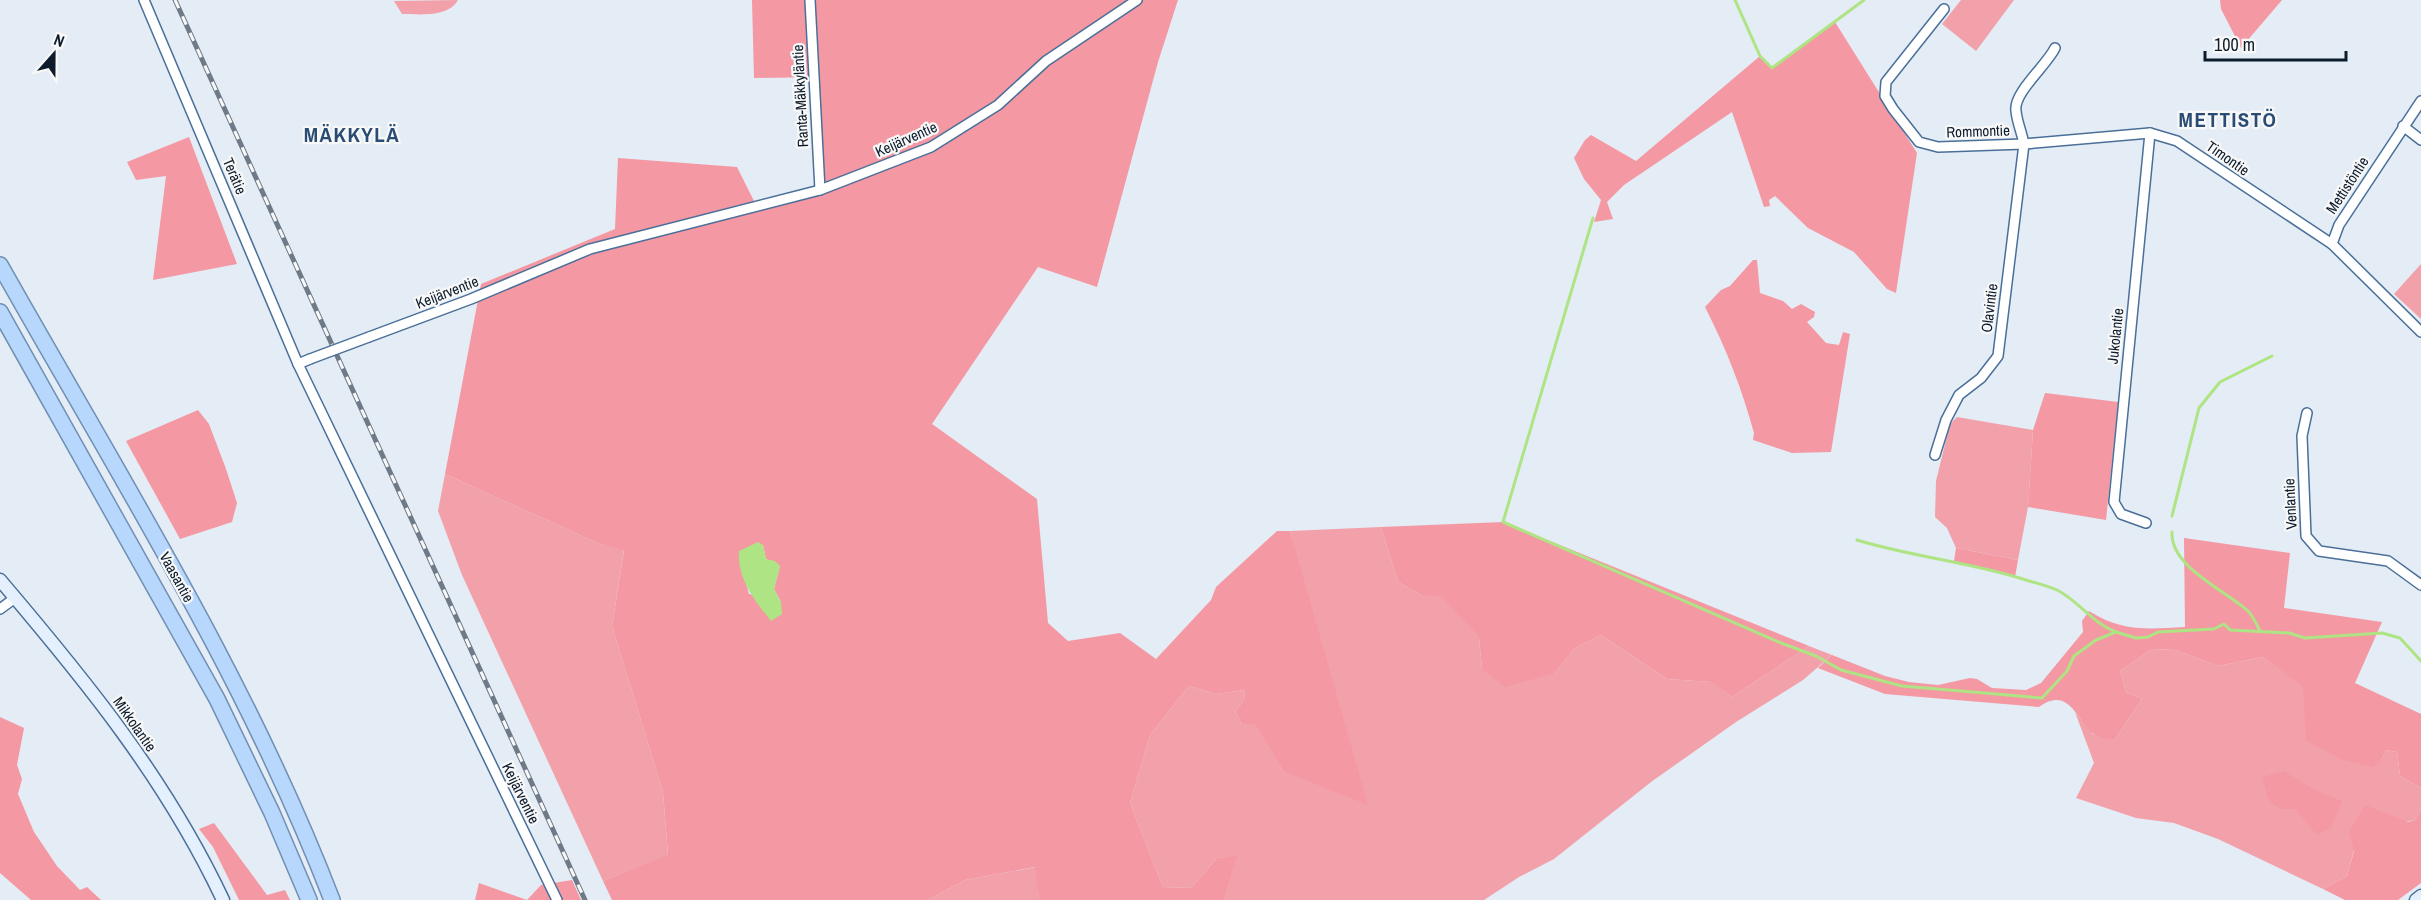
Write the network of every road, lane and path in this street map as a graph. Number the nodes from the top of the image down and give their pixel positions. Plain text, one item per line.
1 (144, 0) edge
2 (810, 0) edge
3 (1137, 0) edge
4 (1944, 9) dead end
5 (2055, 48) dead end
6 (2421, 100) edge
7 (2403, 126) junction
8 (2150, 133) junction
9 (2421, 140) edge
10 (2024, 144) junction
11 (820, 190) junction
12 (2332, 244) junction
13 (0, 265) edge
14 (0, 312) edge
15 (2421, 332) edge
16 (298, 364) junction
17 (2307, 414) dead end
18 (1935, 454) dead end
19 (2146, 523) dead end
20 (0, 580) edge
21 (2421, 585) edge
22 (15, 598) junction
23 (0, 609) edge
24 (2421, 896) edge
25 (223, 900) edge
26 (309, 900) edge
27 (332, 900) edge
28 (556, 900) edge
29 (2416, 900) edge

1 - 16 street, Terätie
2 - 11 street, Ranta-Mäkkyläntie
3 - 11 street, Keijärventie
4 - 10 street, Rommontie
5 - 10 street
6 - 7 street, Mettistöntie
7 - 9 street
7 - 12 street, Mettistöntie
8 - 10 street, Timontie
8 - 12 street, Timontie
8 - 19 street, Jukolantie
10 - 18 street, Olavintie
11 - 16 street, Keijärventie, bridge
12 - 15 street
13 - 27 highway, Vaasantie
14 - 26 highway, Vaasantie
16 - 28 street, Keijärventie
17 - 21 street, Venlantie
20 - 22 main road, Mikkolantie
22 - 23 street
22 - 25 main road, Mikkolantie
24 - 29 main road

